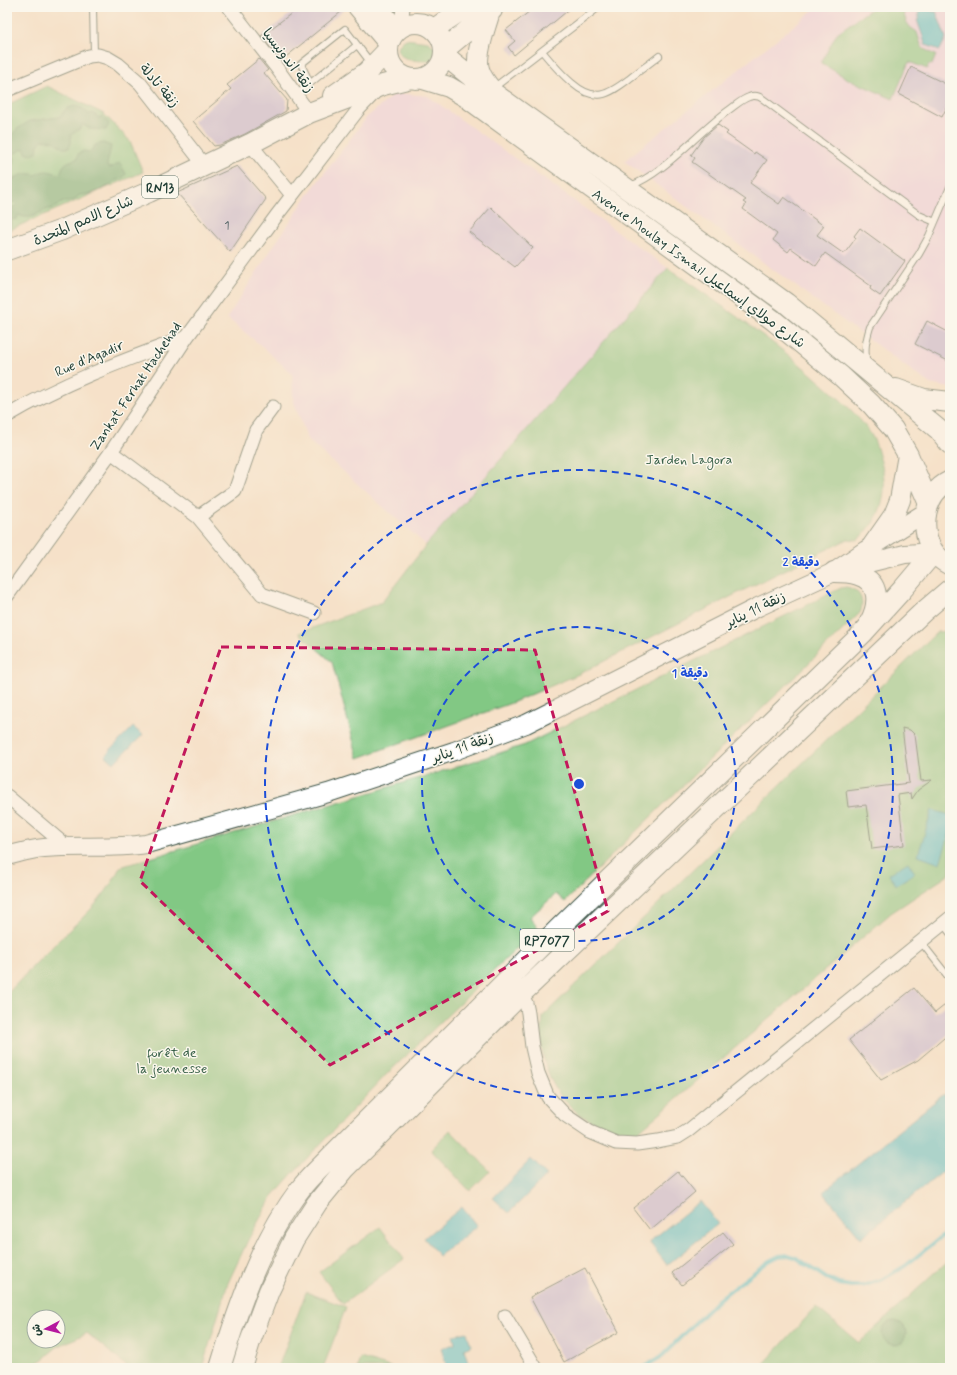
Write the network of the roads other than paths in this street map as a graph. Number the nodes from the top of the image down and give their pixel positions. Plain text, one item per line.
1 (93, 7) edge
2 (229, 7) edge
3 (357, 7) edge
4 (379, 7) edge
5 (403, 7) edge
6 (466, 7) edge
7 (599, 7) edge
8 (489, 12) edge
9 (434, 29) junction
10 (393, 38) junction
11 (357, 46) junction
12 (542, 51) junction
13 (444, 52) junction
14 (94, 56) junction
15 (659, 56) dead end
16 (373, 66) junction
17 (415, 79) junction
18 (310, 83) junction
19 (383, 84) junction
20 (7, 90) edge
21 (491, 90) junction
22 (296, 95) junction
23 (309, 113) junction
24 (250, 144) junction
25 (205, 166) junction
26 (626, 187) junction
27 (950, 187) edge
28 (292, 195) junction
29 (935, 222) junction
30 (7, 250) edge
31 (187, 337) junction
32 (878, 381) junction
33 (950, 402) edge
34 (273, 407) dead end
35 (7, 416) edge
36 (950, 444) edge
37 (111, 452) junction
38 (908, 455) junction
39 (950, 481) edge
40 (927, 508) junction
41 (198, 517) junction
42 (873, 545) junction
43 (934, 552) junction
44 (950, 565) edge
45 (834, 572) junction
46 (947, 594) edge
47 (7, 596) edge
48 (314, 613) dead end
49 (863, 633) junction
50 (7, 796) edge
51 (66, 846) junction
52 (7, 856) edge
53 (948, 925) edge
54 (921, 942) junction
55 (950, 979) edge
56 (507, 980) junction
57 (520, 995) junction
58 (505, 1316) dead end
59 (220, 1368) edge
60 (242, 1368) edge
61 (536, 1368) edge

1 - 14 lane
2 - 22 street, زنقة اندونيسيا
3 - 10 main road
4 - 10 main road
5 - 10 street
6 - 9 main road
7 - 12 lane
8 - 13 main road, RN13
8 - 21 main road
9 - 10 main road
9 - 13 main road
10 - 16 main road, RN13
10 - 17 main road
11 - 16 lane
11 - 18 lane
11 - 18 lane
12 - 15 lane
12 - 21 lane
13 - 17 main road, RN13
13 - 21 main road, Avenue Moulay Ismail شارع مولاي إسماعيل
14 - 20 street
14 - 25 street, زنقة تادلة
16 - 23 main road, RN13
17 - 19 main road, RN13
17 - 38 main road, Avenue Moulay Ismail شارع مولاي إسماعيل
18 - 22 lane
19 - 23 main road, RN13
19 - 28 street, Zankat Ferhat Hachehad
21 - 26 main road, Avenue Moulay Ismail شارع مولاي إسماعيل
22 - 23 street, زنقة اندونيسيا
23 - 24 main road, شارع الامم المتحدة / RN13
24 - 25 main road, شارع الامم المتحدة / RN13
24 - 28 street
25 - 30 main road, شارع الامم المتحدة / RN13
26 - 29 lane
26 - 32 main road, Avenue Moulay Ismail شارع مولاي إسماعيل
27 - 29 lane
28 - 31 street, Zankat Ferhat Hachehad
29 - 32 lane
31 - 35 street, Rue d'Agadir
31 - 37 street, Zankat Ferhat Hachehad
32 - 33 main road
32 - 36 main road, Avenue Moulay Ismail شارع مولاي إسماعيل
34 - 41 street
37 - 41 street
37 - 47 street, Zankat Ferhat Hachehad
38 - 40 main road, Avenue Moulay Ismail شارع مولاي إسماعيل
38 - 42 main road
39 - 40 main road
40 - 42 main road
40 - 43 main road
41 - 48 street
42 - 45 main road
43 - 44 main road
43 - 45 main road
43 - 49 main road, RP7077
45 - 49 main road
45 - 51 main road, زنقة 11 يناير
46 - 57 main road, RP7077
49 - 56 main road, RP7077
50 - 51 street
51 - 52 main road, زنقة 11 يناير
53 - 54 street
54 - 55 lane
54 - 57 street
56 - 57 street
56 - 59 main road, RP7077
57 - 60 main road, RP7077
58 - 61 street

